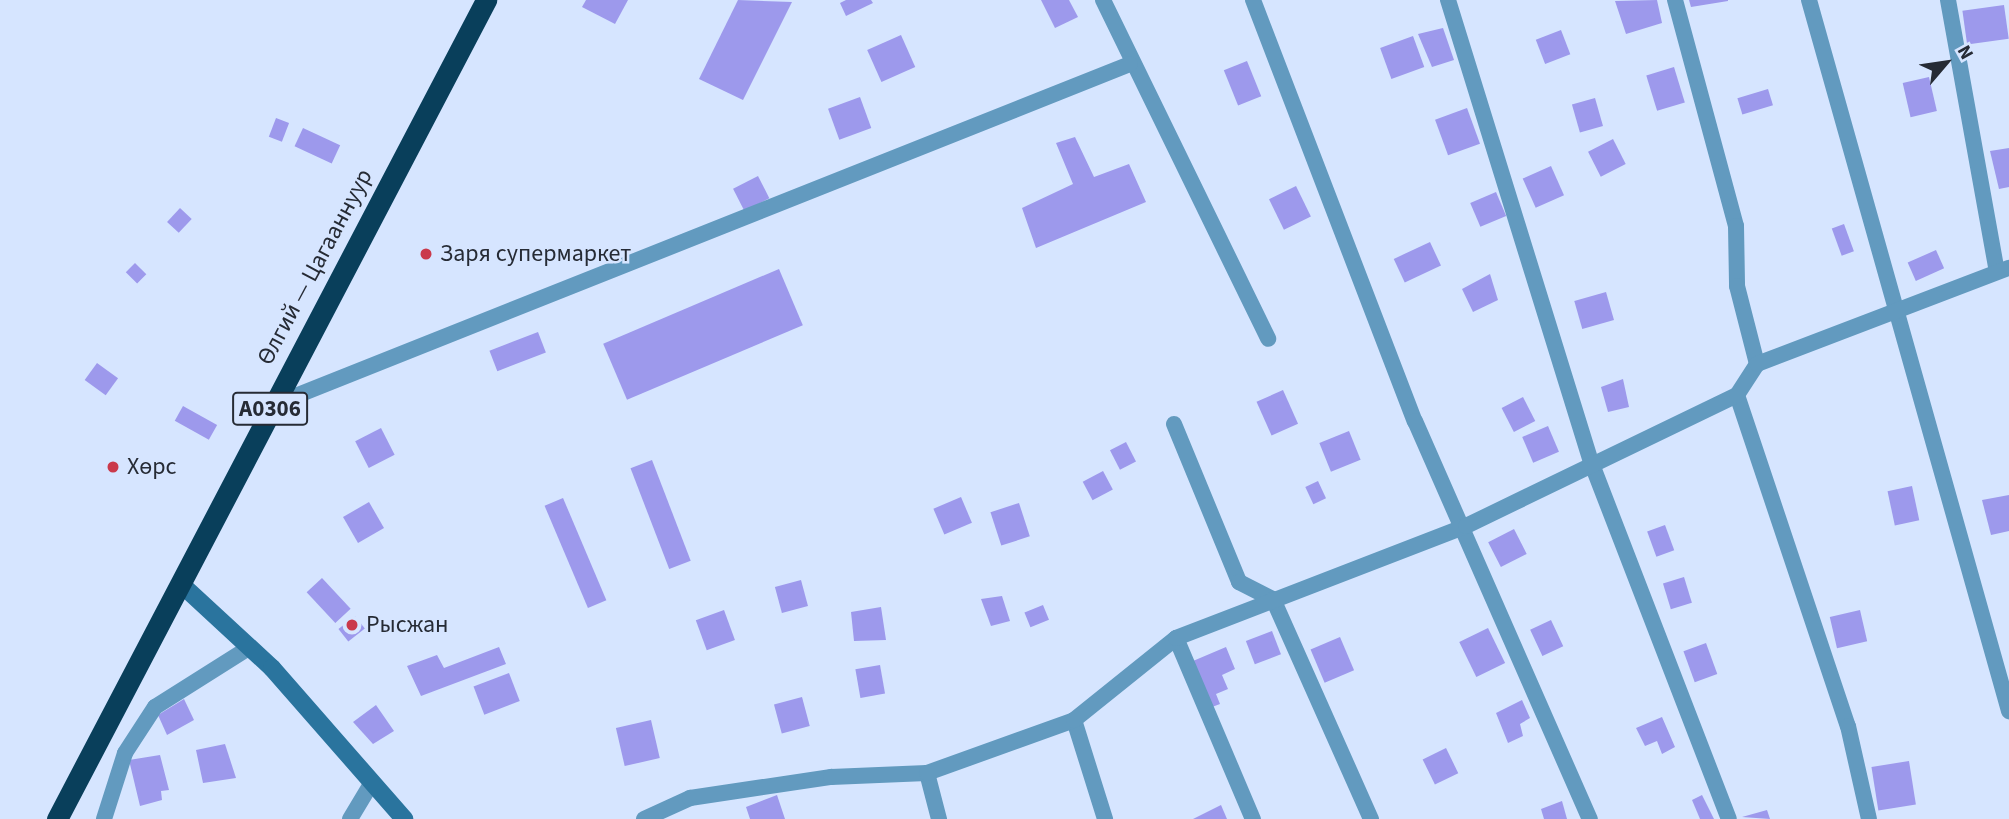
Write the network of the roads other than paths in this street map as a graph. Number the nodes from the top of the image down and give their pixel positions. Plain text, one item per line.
1 (486, 0) edge
2 (1103, 0) edge
3 (1253, 0) edge
4 (1448, 0) edge
5 (1675, 0) edge
6 (1809, 0) edge
7 (1948, 0) edge
8 (1130, 64) junction
9 (2003, 270) edge
10 (1894, 312) junction
11 (1268, 339) dead end
12 (1757, 364) junction
13 (1737, 394) junction
14 (272, 404) junction
15 (1174, 424) dead end
16 (1592, 467) junction
17 (1466, 526) junction
18 (181, 584) junction
19 (1273, 599) junction
20 (1176, 638) junction
21 (250, 648) junction
22 (2009, 711) edge
23 (1074, 720) junction
24 (927, 773) junction
25 (371, 784) junction
26 (57, 819) edge
27 (104, 819) edge
28 (350, 819) edge
29 (404, 819) edge
30 (644, 819) edge
31 (939, 819) edge
32 (1105, 819) edge
33 (1252, 819) edge
34 (1371, 819) edge
35 (1590, 819) edge
36 (1729, 819) edge
37 (1869, 819) edge

1 - 14 highway, Өлгий — Цагааннуур / A0306
2 - 8 street
3 - 17 street
4 - 16 street
5 - 12 street
6 - 10 street
7 - 9 street
8 - 11 street
8 - 14 street
9 - 10 street
10 - 12 street
10 - 22 street
12 - 13 street
13 - 16 street
13 - 37 street
14 - 18 highway, Өлгий — Цагааннуур / A0306
15 - 19 street
16 - 17 street
16 - 36 street
17 - 19 street
17 - 35 street
18 - 21 street
18 - 26 highway, Өлгий — Цагааннуур / A0306
19 - 20 street
19 - 34 street
20 - 23 street
20 - 33 street
21 - 25 street
21 - 27 street
23 - 24 street
23 - 32 street
24 - 30 street
24 - 31 street
25 - 28 street
25 - 29 street

